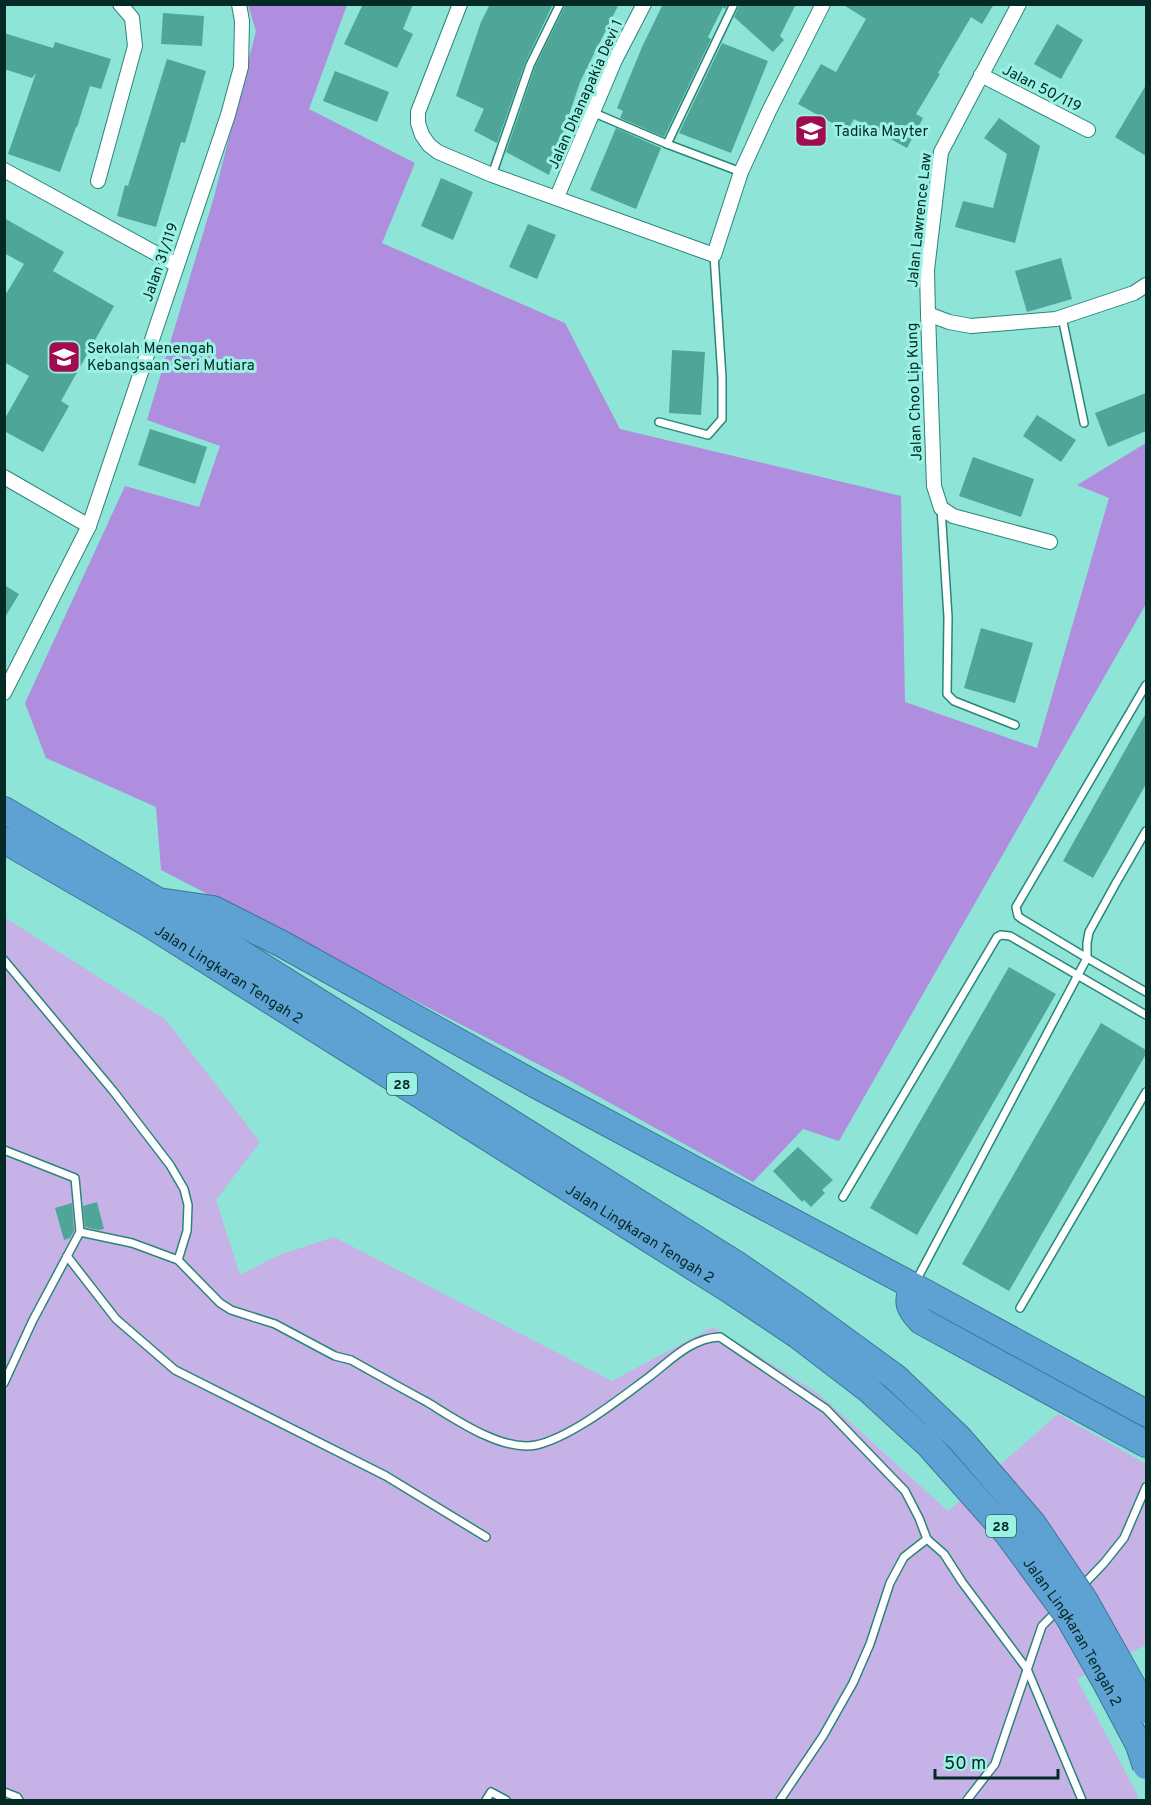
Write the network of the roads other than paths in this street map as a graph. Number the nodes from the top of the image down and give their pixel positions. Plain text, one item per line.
1 (120, 4) edge
2 (239, 4) edge
3 (460, 4) edge
4 (560, 4) edge
5 (644, 4) edge
6 (734, 4) edge
7 (823, 4) edge
8 (1019, 4) edge
9 (981, 75) junction
10 (592, 112) junction
11 (1088, 130) dead end
12 (667, 144) junction
13 (4, 170) edge
14 (741, 172) junction
15 (492, 175) junction
16 (98, 181) dead end
17 (557, 197) junction
18 (714, 255) junction
19 (177, 266) junction
20 (1146, 289) edge
21 (928, 314) junction
22 (1062, 317) junction
23 (659, 422) dead end
24 (1084, 423) dead end
25 (4, 477) edge
26 (941, 508) junction
27 (89, 526) junction
28 (1050, 542) dead end
29 (1146, 685) edge
30 (4, 693) edge
31 (1015, 725) dead end
32 (4, 810) edge
33 (1146, 831) edge
34 (4, 840) edge
35 (158, 901) junction
36 (1086, 958) junction
37 (4, 960) edge
38 (1078, 975) junction
39 (1146, 992) edge
40 (1146, 1015) edge
41 (1146, 1092) edge
42 (4, 1150) edge
43 (843, 1197) dead end
44 (80, 1232) junction
45 (67, 1256) junction
46 (178, 1260) junction
47 (913, 1286) junction
48 (1020, 1308) dead end
49 (800, 1322) junction
50 (4, 1383) edge
51 (1146, 1413) edge
52 (1146, 1444) edge
53 (1146, 1487) edge
54 (486, 1537) dead end
55 (927, 1539) junction
56 (1073, 1594) dead end
57 (1065, 1602) dead end
58 (1027, 1669) junction
59 (1146, 1710) edge
60 (1146, 1766) edge
61 (4, 1792) edge
62 (19, 1800) edge
63 (486, 1800) edge
64 (506, 1800) edge
65 (780, 1800) edge
66 (967, 1800) edge
67 (1082, 1800) edge

1 - 16 street
2 - 19 street, Jalan 31/119
3 - 15 street
4 - 15 lane
5 - 10 street, Jalan Dhanapakia Devi 1
6 - 12 lane
7 - 14 street
8 - 9 street, Jalan Lawrence Law
9 - 11 street, Jalan 50/119
9 - 21 street, Jalan Lawrence Law
10 - 12 lane
10 - 17 street, Jalan Dhanapakia Devi 1
12 - 14 lane
13 - 19 street
14 - 18 street
15 - 17 street
17 - 18 street
18 - 23 lane
19 - 27 street, Jalan 31/119
20 - 22 street, Jalan Choo Lip Kung
21 - 22 street, Jalan Choo Lip Kung
21 - 26 street, Jalan Choo Lip Kung
22 - 24 lane
25 - 27 street
26 - 28 street
26 - 31 lane
27 - 30 street, Jalan 31/119
29 - 36 lane
32 - 35 highway, Jalan Lingkaran Tengah 2 / 28
33 - 36 lane
34 - 49 highway, Jalan Lingkaran Tengah 2 / 28
35 - 47 highway
35 - 49 highway, Jalan Lingkaran Tengah 2 / 28
36 - 38 lane
36 - 39 lane
37 - 46 lane
38 - 40 lane
38 - 43 lane
38 - 47 lane
41 - 48 lane
42 - 44 lane
44 - 45 lane
44 - 46 lane
45 - 50 lane
45 - 54 lane
46 - 55 lane
47 - 51 highway
47 - 52 highway
49 - 59 highway, Jalan Lingkaran Tengah 2 / 28, bridge
49 - 60 highway, Jalan Lingkaran Tengah 2 / 28, bridge
53 - 56 lane
55 - 58 lane
55 - 65 lane
57 - 58 lane
58 - 66 lane
58 - 67 lane
61 - 62 lane
63 - 64 lane

